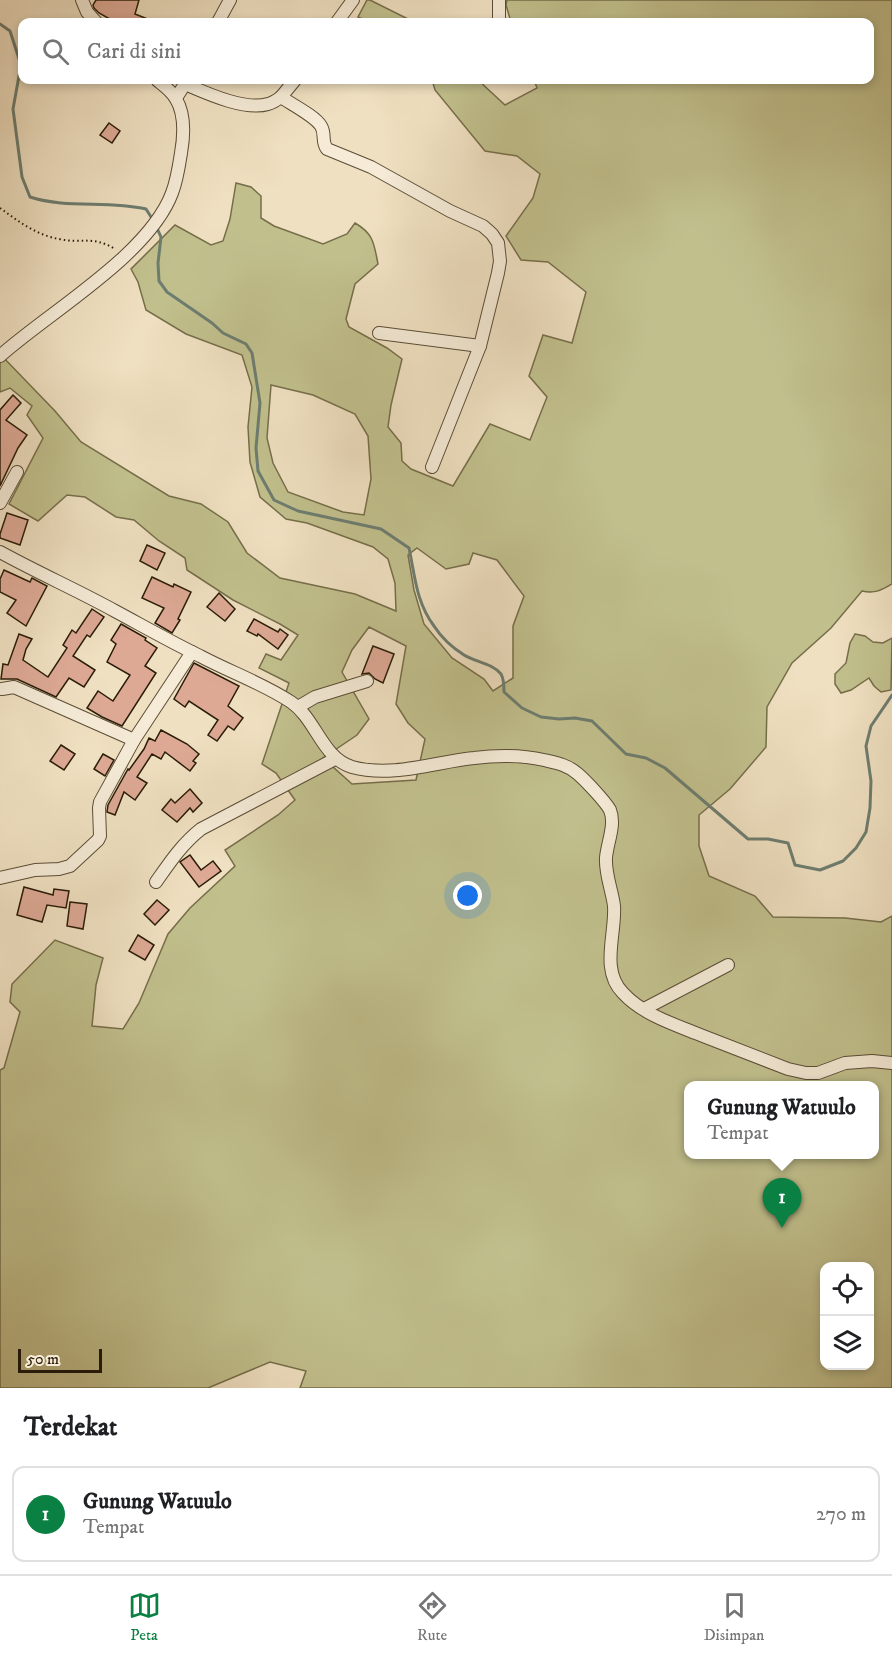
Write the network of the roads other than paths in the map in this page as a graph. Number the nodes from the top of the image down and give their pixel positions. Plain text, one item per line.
1 (82, 0) edge
2 (230, 0) edge
3 (353, 0) edge
4 (499, 0) edge
5 (92, 18) edge
6 (220, 18) edge
7 (340, 18) edge
8 (499, 18) edge
9 (161, 84) edge
10 (185, 84) edge
11 (190, 84) edge
12 (292, 84) edge
13 (281, 97) junction
14 (176, 98) junction
15 (379, 333) dead end
16 (480, 346) junction
17 (0, 356) edge
18 (432, 467) dead end
19 (17, 472) dead end
20 (0, 504) edge
21 (0, 552) edge
22 (192, 652) junction
23 (367, 681) dead end
24 (2, 689) dead end
25 (298, 707) junction
26 (134, 740) junction
27 (335, 759) junction
28 (0, 878) edge
29 (156, 882) dead end
30 (728, 965) dead end
31 (644, 1009) junction
32 (892, 1063) edge

1 - 5 street
2 - 6 street
3 - 7 street
4 - 8 street
9 - 14 street
10 - 14 street
11 - 13 street
12 - 13 street
13 - 16 street
14 - 17 street
15 - 16 street
16 - 18 street
19 - 20 street
21 - 22 street
22 - 25 street
22 - 26 street
23 - 25 street
24 - 26 street
25 - 27 street
26 - 28 street
27 - 29 street
27 - 31 street
30 - 31 street
31 - 32 street

